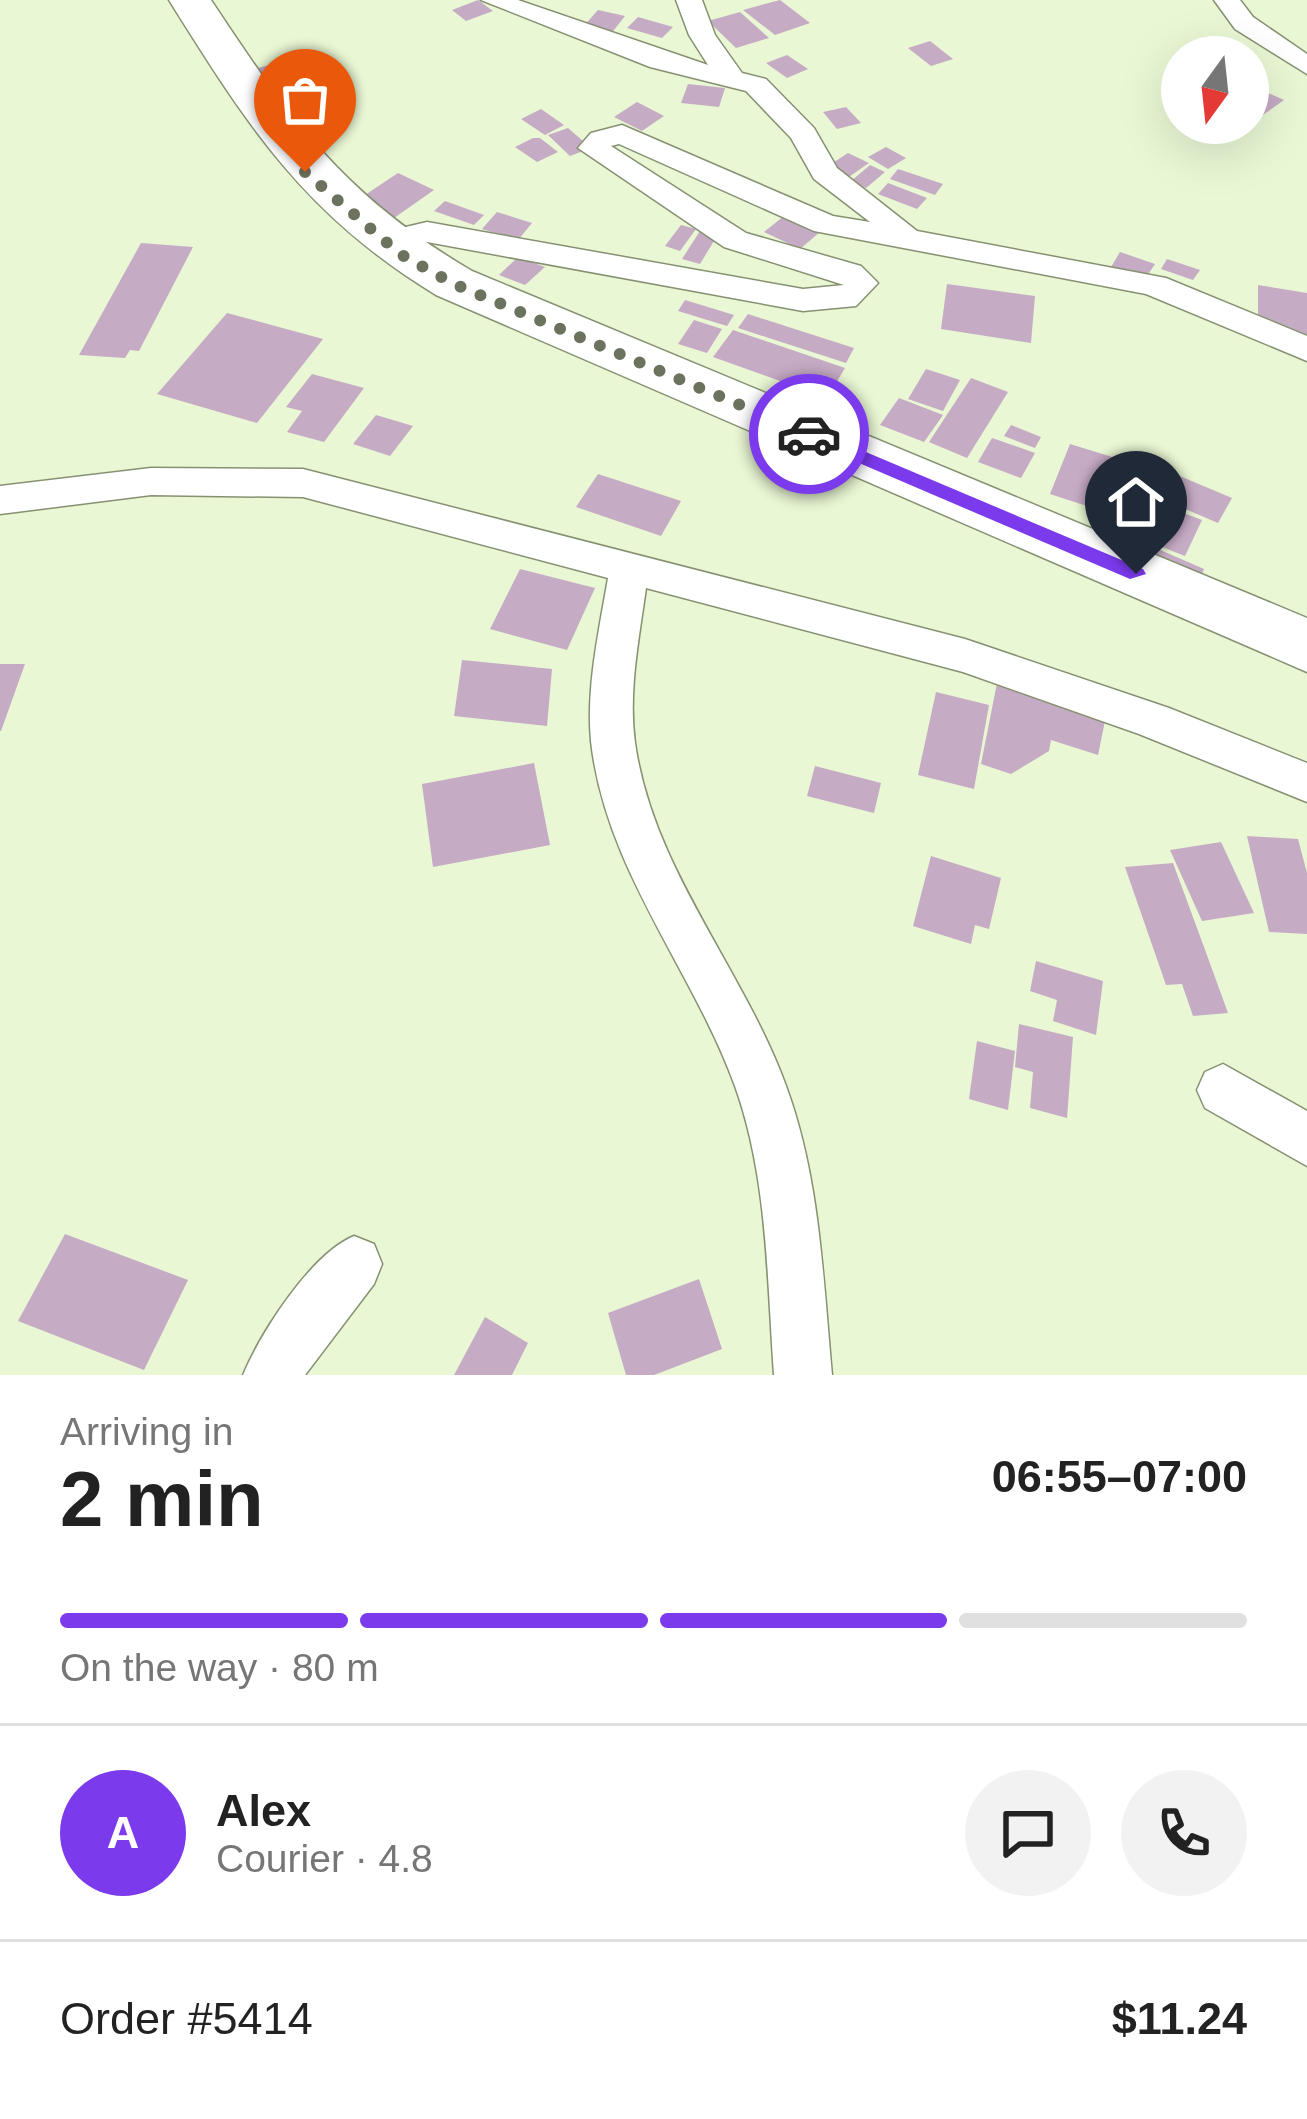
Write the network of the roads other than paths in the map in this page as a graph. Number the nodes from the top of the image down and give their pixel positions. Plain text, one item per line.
1 (190, 0) edge
2 (494, 0) edge
3 (689, 0) edge
4 (1227, 0) edge
5 (1307, 66) edge
6 (729, 75) junction
7 (914, 238) junction
8 (400, 254) junction
9 (1307, 349) edge
10 (0, 500) edge
11 (629, 568) junction
12 (1307, 646) edge
13 (1307, 783) edge
14 (1223, 1090) dead end
15 (1307, 1140) edge
16 (353, 1264) dead end
17 (272, 1375) edge
18 (803, 1375) edge

1 - 8 main road
2 - 6 street
3 - 6 street
4 - 5 street
6 - 7 street
7 - 8 street
7 - 9 street
8 - 12 main road
10 - 11 street
11 - 13 street
11 - 18 street
14 - 15 street
16 - 17 street

